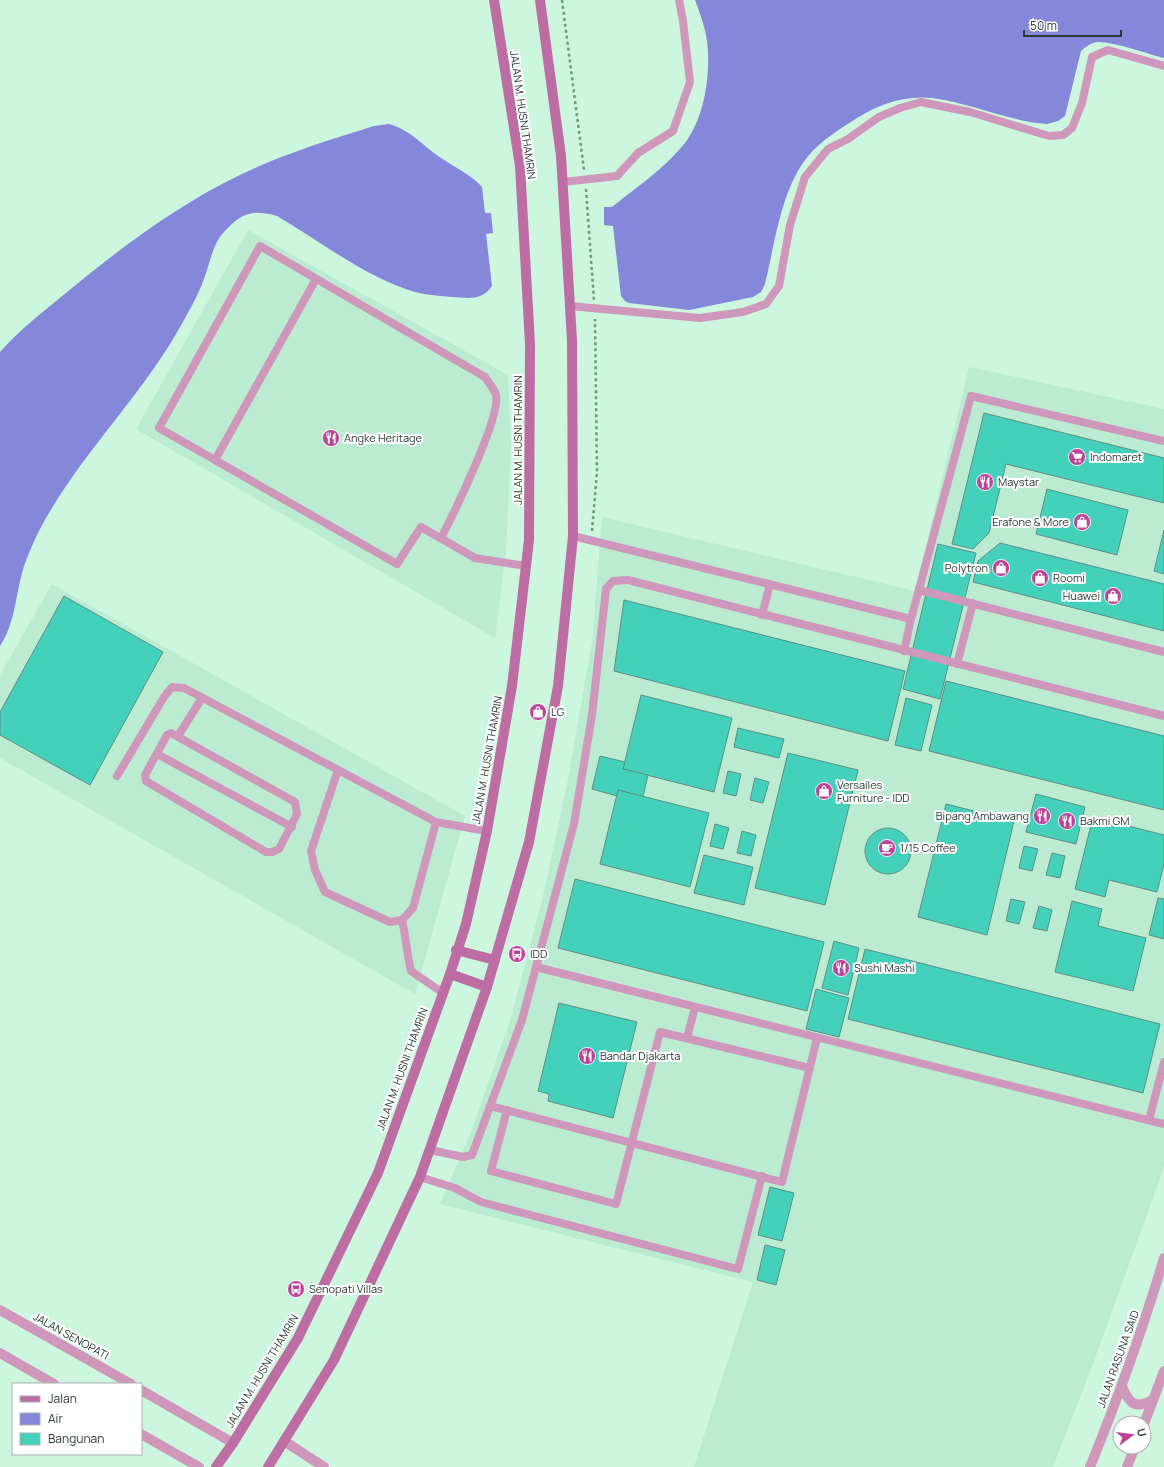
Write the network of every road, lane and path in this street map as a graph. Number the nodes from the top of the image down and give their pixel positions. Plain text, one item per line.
1 (494, 0) edge
2 (540, 0) edge
3 (562, 0) edge
4 (679, 0) edge
5 (1164, 66) edge
6 (585, 180) junction
7 (563, 182) junction
8 (316, 279) junction
9 (570, 306) junction
10 (595, 308) junction
11 (1164, 441) edge
12 (215, 460) junction
13 (573, 536) junction
14 (441, 538) junction
15 (592, 540) junction
16 (526, 566) junction
17 (770, 584) junction
18 (919, 590) junction
19 (973, 604) junction
20 (762, 614) junction
21 (911, 619) junction
22 (904, 650) junction
23 (1164, 652) edge
24 (957, 664) junction
25 (202, 698) junction
26 (1164, 716) edge
27 (178, 736) junction
28 (157, 754) junction
29 (338, 770) junction
30 (118, 776) dead end
31 (436, 822) junction
32 (292, 827) junction
33 (487, 832) junction
34 (402, 920) junction
35 (456, 950) junction
36 (495, 960) junction
37 (536, 968) junction
38 (450, 974) junction
39 (487, 987) junction
40 (443, 993) junction
41 (696, 1007) junction
42 (687, 1038) junction
43 (817, 1038) junction
44 (1164, 1062) edge
45 (810, 1068) junction
46 (490, 1106) junction
47 (507, 1110) junction
48 (1149, 1120) junction
49 (1164, 1124) edge
50 (632, 1143) junction
51 (430, 1150) junction
52 (762, 1176) junction
53 (420, 1178) junction
54 (1164, 1258) edge
55 (0, 1310) edge
56 (0, 1353) edge
57 (1164, 1371) edge
58 (52, 1383) edge
59 (129, 1383) edge
60 (1122, 1387) junction
61 (142, 1391) edge
62 (1153, 1400) junction
63 (1147, 1415) edge
64 (142, 1435) edge
65 (284, 1442) junction
66 (233, 1443) junction
67 (1132, 1455) edge
68 (199, 1467) edge
69 (216, 1467) edge
70 (268, 1467) edge
71 (324, 1467) edge
72 (1090, 1467) edge
73 (1127, 1467) edge

1 - 16 main road, JALAN M. HUSNI THAMRIN
2 - 7 main road
3 - 6 path
4 - 6 lane
5 - 10 lane
6 - 7 lane
6 - 10 path
7 - 9 main road
8 - 12 lane
8 - 12 lane
8 - 14 lane
9 - 10 lane
9 - 13 main road
10 - 15 path
11 - 18 lane
12 - 14 lane
13 - 15 lane
13 - 36 main road
14 - 16 lane
15 - 17 lane
16 - 33 main road, JALAN M. HUSNI THAMRIN
17 - 20 lane
17 - 21 lane
18 - 19 lane
18 - 21 lane
19 - 23 lane
19 - 24 lane
20 - 22 lane
20 - 37 lane
21 - 22 lane
22 - 24 lane
24 - 26 lane
25 - 27 lane
25 - 29 lane
25 - 30 lane
27 - 28 lane
27 - 32 lane
28 - 32 lane
28 - 32 lane
29 - 31 lane
29 - 34 lane
31 - 33 lane
31 - 34 lane
33 - 35 main road, JALAN M. HUSNI THAMRIN
34 - 40 lane
35 - 36 main road
35 - 38 main road, JALAN M. HUSNI THAMRIN
36 - 39 main road
37 - 41 lane
37 - 46 lane
38 - 39 main road
38 - 40 main road, JALAN M. HUSNI THAMRIN
39 - 51 main road
40 - 66 main road, JALAN M. HUSNI THAMRIN
41 - 42 lane
41 - 43 lane
42 - 45 lane
42 - 50 lane
43 - 45 lane
43 - 48 lane
44 - 48 lane
45 - 52 lane
46 - 47 lane
46 - 51 lane
47 - 50 lane
47 - 50 lane
48 - 49 lane
50 - 52 lane
51 - 53 main road
52 - 53 lane
53 - 65 main road
54 - 60 street, JALAN RASUNA SAID
55 - 59 street, JALAN SENOPATI
56 - 58 street
57 - 62 street
60 - 62 street
60 - 72 street, JALAN RASUNA SAID
61 - 66 street
62 - 63 street
64 - 68 street
65 - 70 main road
65 - 71 street
66 - 69 main road, JALAN M. HUSNI THAMRIN
67 - 73 street

